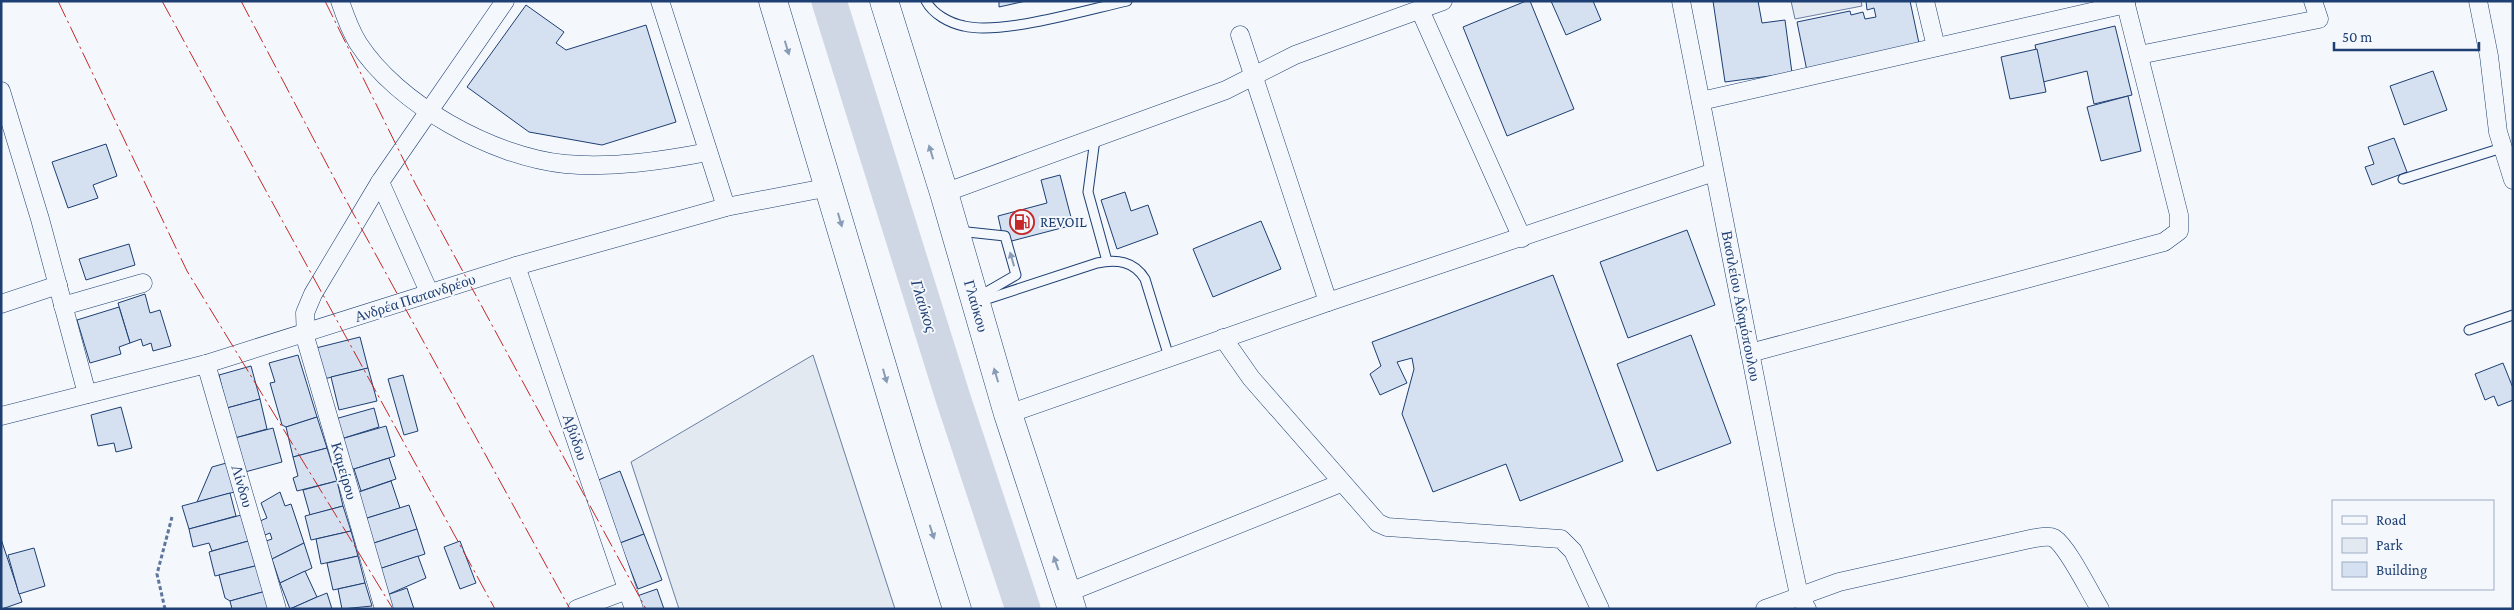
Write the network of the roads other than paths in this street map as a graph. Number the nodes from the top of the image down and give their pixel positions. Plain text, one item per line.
1 (340, 1) edge
2 (505, 1) edge
3 (660, 1) edge
4 (773, 1) edge
5 (884, 1) edge
6 (926, 1) edge
7 (1127, 1) edge
8 (1443, 1) edge
9 (1681, 1) edge
10 (1925, 1) edge
11 (2313, 1) edge
12 (2478, 1) edge
13 (2125, 2) edge
14 (1420, 10) junction
15 (1240, 35) dead end
16 (1936, 46) junction
17 (2139, 55) junction
18 (1254, 77) junction
19 (1, 91) edge
20 (1701, 101) junction
21 (429, 110) junction
22 (1095, 139) junction
23 (2502, 148) junction
24 (708, 152) junction
25 (1714, 172) junction
26 (2511, 174) edge
27 (2402, 179) dead end
28 (380, 182) junction
29 (830, 187) junction
30 (944, 193) junction
31 (726, 207) junction
32 (954, 231) junction
33 (1522, 238) junction
34 (1106, 261) junction
35 (516, 266) junction
36 (143, 283) dead end
37 (58, 285) junction
38 (429, 292) junction
39 (974, 301) junction
40 (1328, 302) junction
41 (1, 304) edge
42 (63, 306) junction
43 (2513, 315) edge
44 (2469, 330) dead end
45 (305, 333) junction
46 (1223, 338) junction
47 (1750, 354) junction
48 (1170, 357) junction
49 (206, 364) junction
50 (87, 394) junction
51 (1008, 414) junction
52 (1, 416) edge
53 (1341, 483) junction
54 (627, 590) junction
55 (1069, 601) edge
56 (1803, 602) edge
57 (277, 609) edge
58 (384, 609) edge
59 (577, 609) edge
60 (634, 609) edge
61 (957, 609) edge
62 (1600, 609) edge
63 (1765, 609) edge
64 (2100, 609) edge

1 - 21 street
2 - 21 street, Καμείρου
3 - 24 street
4 -> 29 main road
30 -> 5 main road, Γλαύκου
6 - 7 lane
8 - 14 street
9 - 20 street, Βασιλείου Αδαμόπουλου
10 - 16 street
11 - 17 street
12 - 23 street
13 - 16 street
13 - 17 street
14 - 18 street
14 - 33 street
15 - 18 street
16 - 20 street
17 - 47 street
18 - 22 street
18 - 40 street
19 - 37 street
20 - 25 street, Βασιλείου Αδαμόπουλου
21 - 24 street
21 - 28 street, Καμείρου
22 - 30 street
22 - 34 lane
23 - 26 street
23 - 27 lane
24 - 31 street
25 - 33 street
25 - 47 street, Βασιλείου Αδαμόπουλου
28 - 38 street
28 - 45 street, Καμείρου
29 - 31 street, Ανδρέα Παπανδρέου
29 -> 61 main road
30 - 32 main road, Γλαύκου
31 - 35 street, Ανδρέα Παπανδρέου
32 - 39 main road, Γλαύκου
39 -> 32 lane
33 - 40 street
34 - 39 lane
34 - 48 lane
35 - 38 street, Ανδρέα Παπανδρέου
35 - 54 street, Αβύδου
36 - 42 street
37 - 41 street
37 - 42 street
38 - 45 street, Ανδρέα Παπανδρέου
51 -> 39 main road, Γλαύκου
40 - 46 street
42 - 50 street
43 - 44 lane
45 - 49 street, Ανδρέα Παπανδρέου
45 - 58 street, Καμείρου
46 - 48 street
46 - 53 street
47 - 56 street, Βασιλείου Αδαμόπουλου
48 - 51 street
49 - 50 street, Ανδρέα Παπανδρέου
49 - 57 street, Λίνδου
50 - 52 street, Ανδρέα Παπανδρέου
55 -> 51 main road, Γλαύκου
53 - 55 street
53 - 62 street
54 - 59 street
54 - 60 street, Αβύδου
56 - 63 street
56 - 64 street

